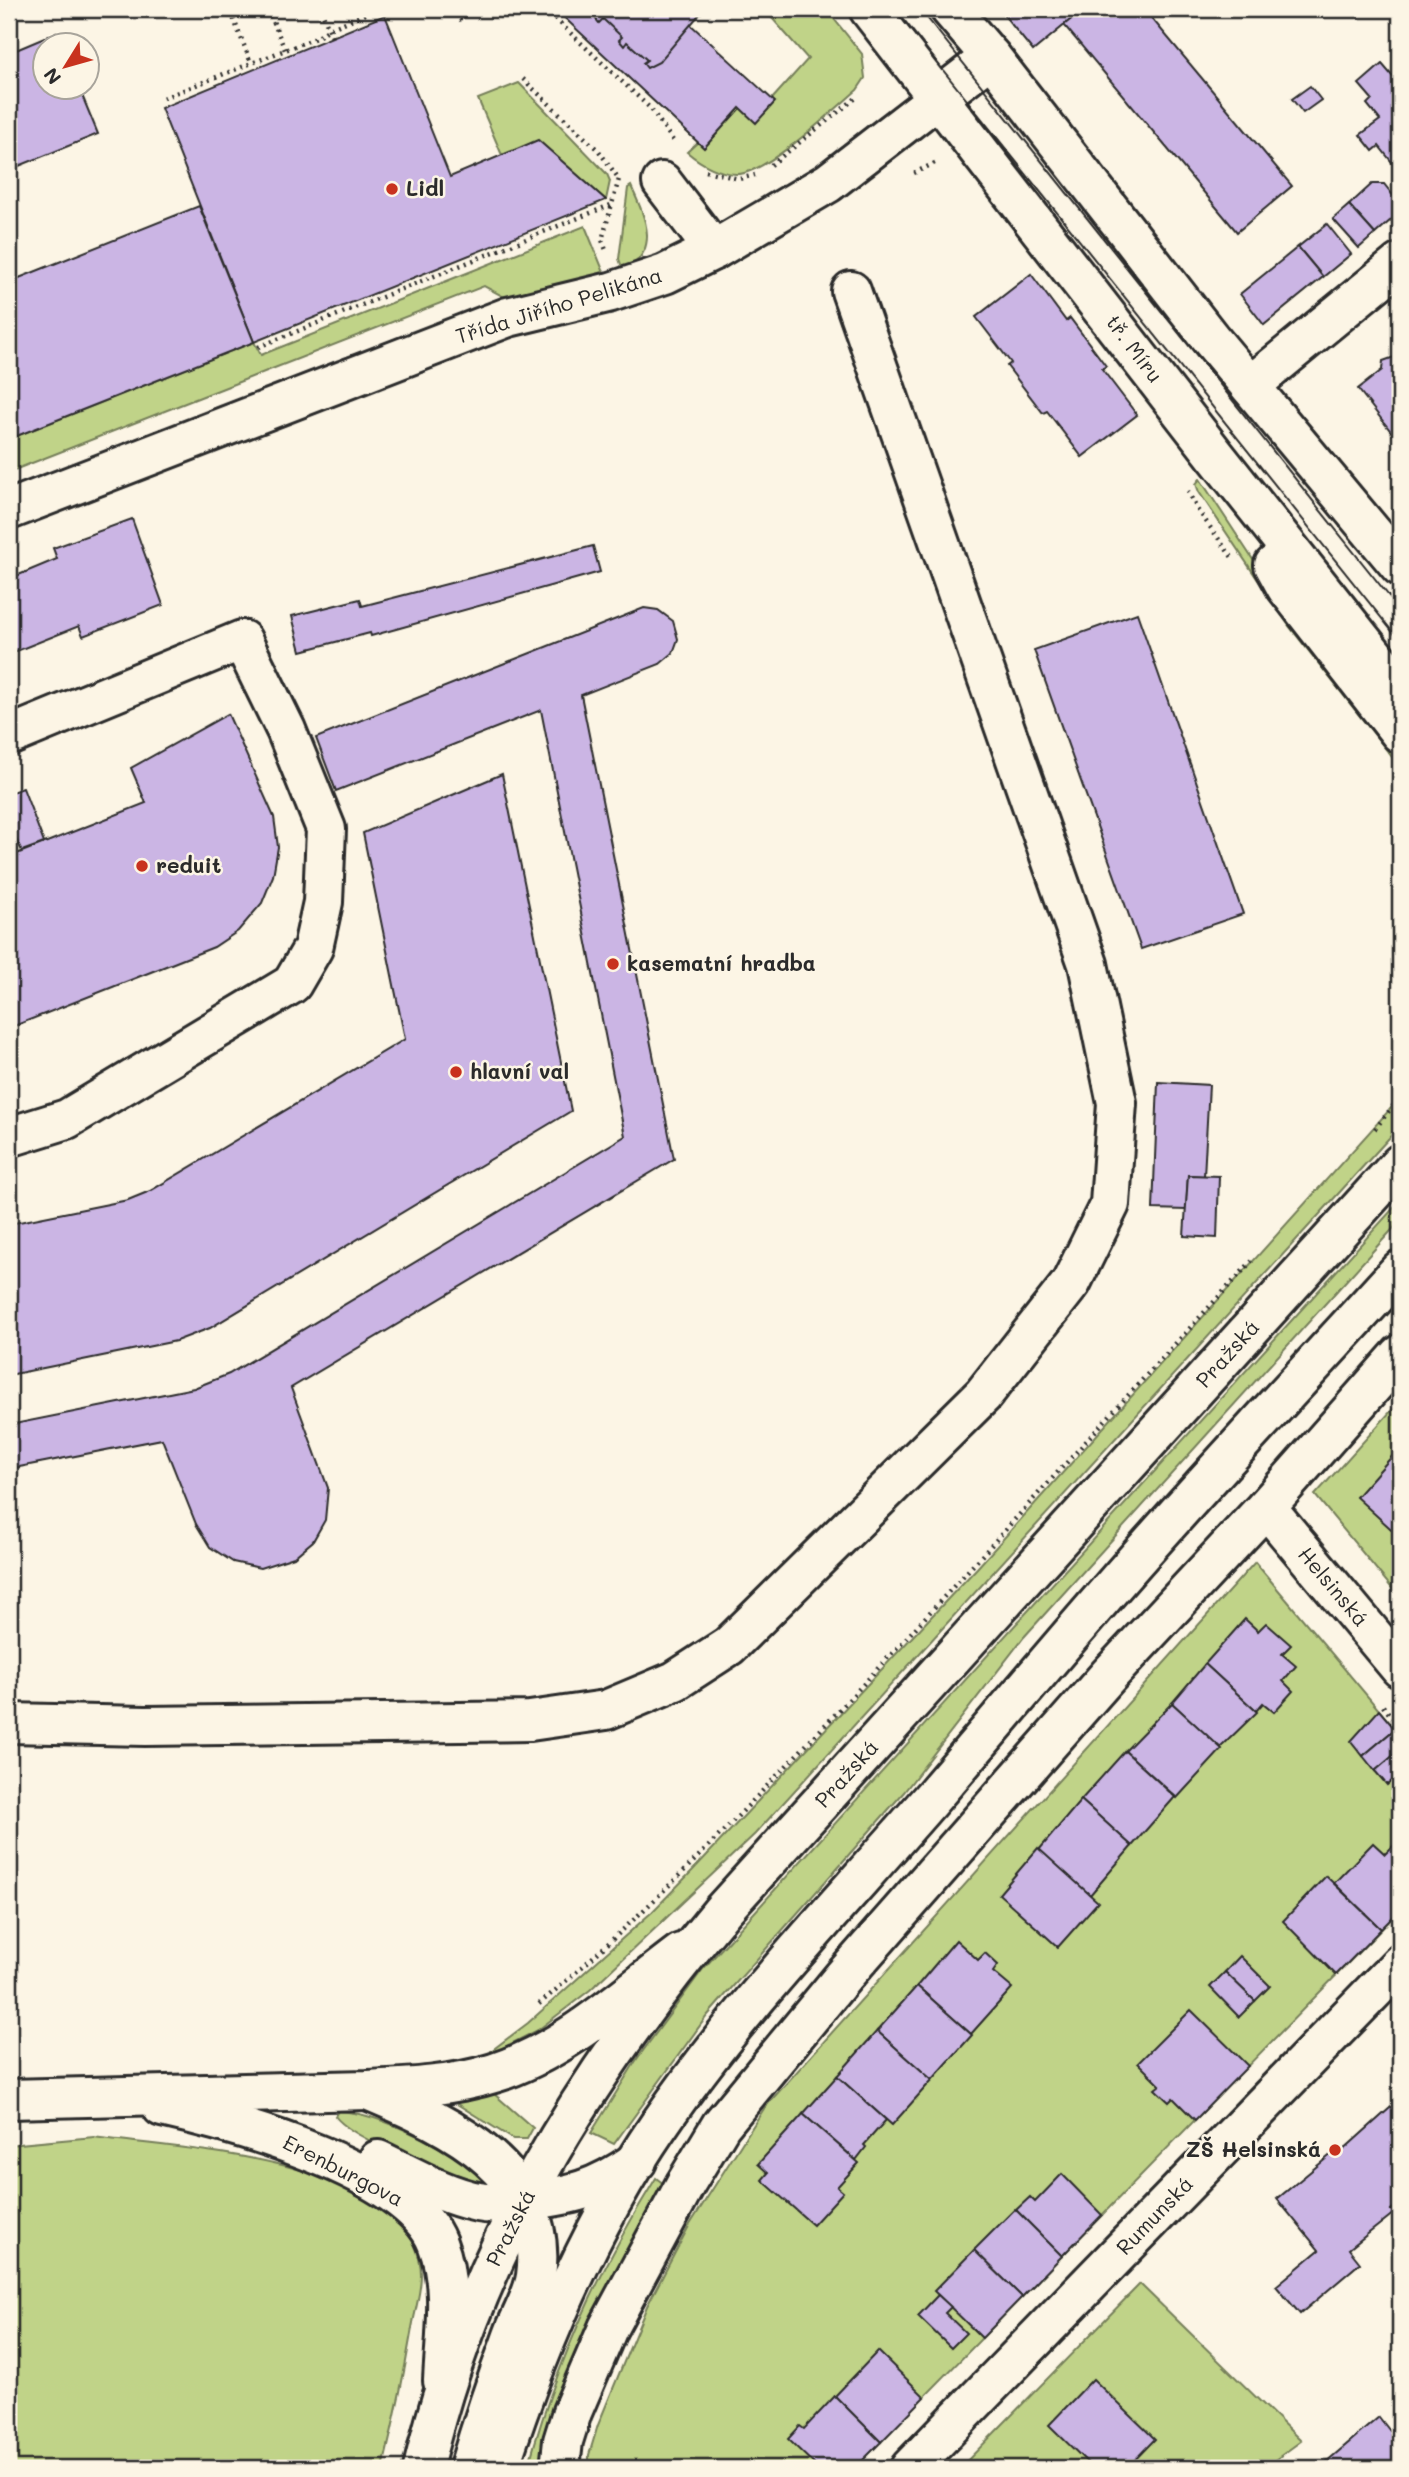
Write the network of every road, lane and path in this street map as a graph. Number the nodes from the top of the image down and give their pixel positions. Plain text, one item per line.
1 (268, 9) edge
2 (321, 9) edge
3 (377, 9) edge
4 (450, 9) edge
5 (545, 9) edge
6 (869, 9) edge
7 (950, 9) edge
8 (231, 12) dead end
9 (463, 22) dead end
10 (329, 29) junction
11 (332, 37) dead end
12 (285, 50) junction
13 (991, 57) junction
14 (251, 63) junction
15 (523, 79) dead end
16 (163, 98) dead end
17 (856, 98) dead end
18 (941, 98) junction
19 (681, 150) dead end
20 (699, 167) dead end
21 (662, 182) dead end
22 (613, 204) junction
23 (714, 250) junction
24 (610, 260) dead end
25 (1400, 263) edge
26 (851, 291) dead end
27 (257, 347) dead end
28 (1250, 386) junction
29 (1215, 455) junction
30 (9, 510) edge
31 (1400, 566) edge
32 (1400, 688) edge
33 (1400, 733) edge
34 (9, 736) edge
35 (9, 1137) edge
36 (1395, 1167) edge
37 (1400, 1270) edge
38 (1194, 1323) dead end
39 (1400, 1355) edge
40 (1266, 1507) junction
41 (1400, 1668) edge
42 (9, 1723) edge
43 (697, 1941) junction
44 (1400, 1964) edge
45 (535, 2007) dead end
46 (367, 2090) junction
47 (119, 2097) junction
48 (9, 2099) edge
49 (205, 2116) junction
50 (637, 2161) junction
51 (524, 2201) junction
52 (442, 2395) junction
53 (422, 2468) edge
54 (469, 2468) edge
55 (499, 2468) edge
56 (560, 2468) edge
57 (910, 2468) edge

1 - 12 path
2 - 10 path
3 - 10 path
4 - 9 path
5 - 19 path
6 - 18 street, tř. Míru
7 - 13 street
8 - 14 path
10 - 11 path
10 - 12 path
12 - 14 path
13 - 18 street, Třída Jiřího Pelikána
13 - 28 street
14 - 16 path
15 - 22 path
17 - 20 path
18 - 23 street, Třída Jiřího Pelikána
18 - 29 street, tř. Míru
21 - 23 street
22 - 24 path
22 - 27 path
23 - 30 street, Třída Jiřího Pelikána
25 - 28 street
26 - 42 street
28 - 31 street
29 - 32 street, tř. Míru
29 - 33 street
34 - 35 street
36 - 43 street, Pražská
37 - 50 street
38 - 45 path
39 - 40 street
40 - 41 street, Helsinská
40 - 56 street
43 - 46 street, Erenburgova
43 - 51 street, Pražská
44 - 57 street, Rumunská
46 - 47 street, Erenburgova
46 - 51 street, Erenburgova
47 - 48 street, Erenburgova
47 - 49 street, Erenburgova
49 - 51 street, Erenburgova
49 - 52 street, Erenburgova
50 - 51 street, Erenburgova
50 - 55 street
51 - 52 street, Pražská
51 - 54 street, Erenburgova
52 - 53 street, Pražská

